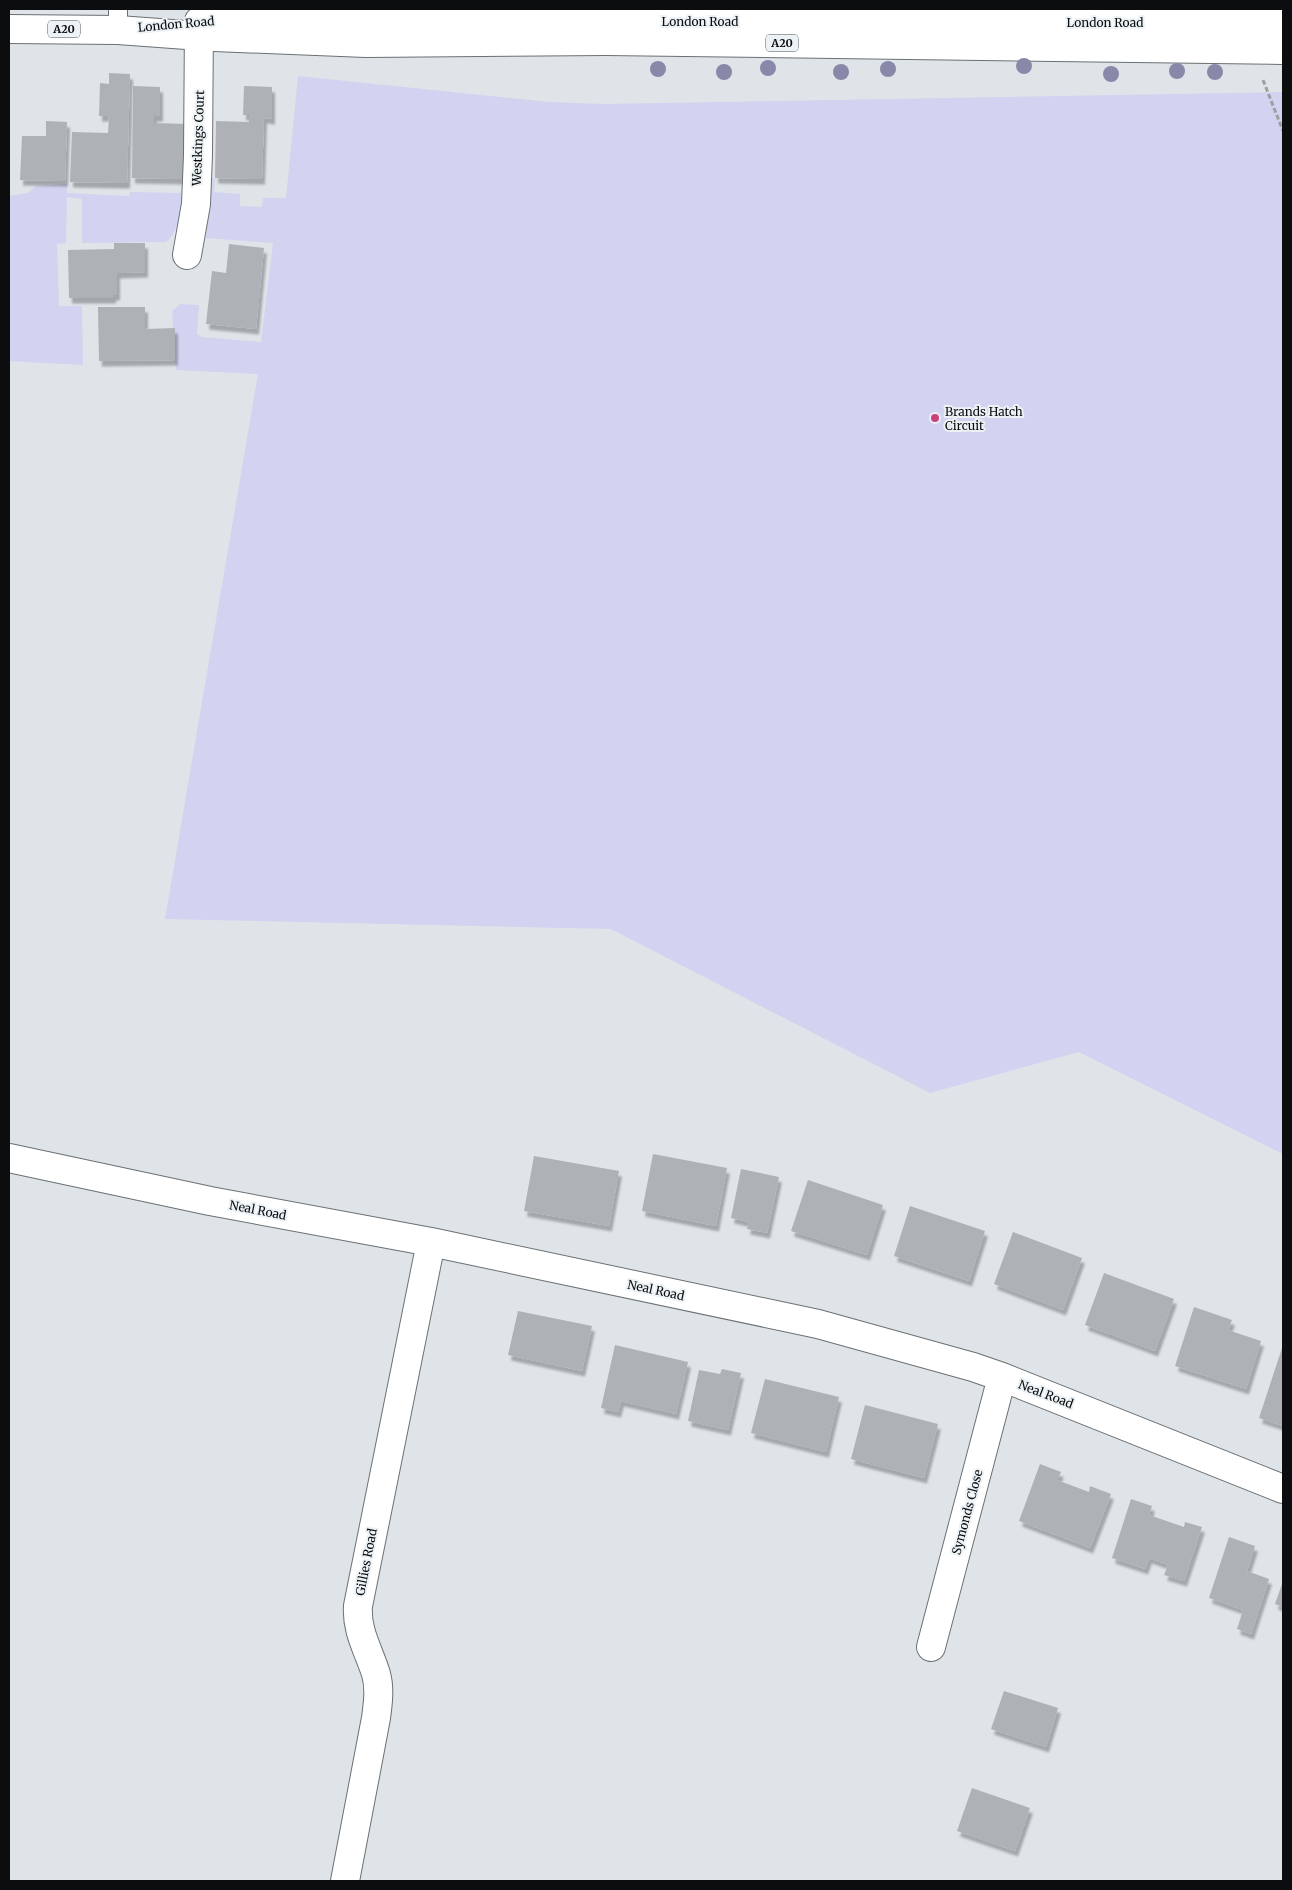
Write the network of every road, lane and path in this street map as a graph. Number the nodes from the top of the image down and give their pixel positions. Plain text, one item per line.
1 (118, 19) edge
2 (1283, 22) edge
3 (282, 23) edge
4 (208, 25) edge
5 (9, 29) edge
6 (1283, 50) edge
7 (187, 255) dead end
8 (9, 1158) edge
9 (431, 1242) junction
10 (1002, 1377) junction
11 (1283, 1489) edge
12 (931, 1647) dead end
13 (345, 1881) edge

1 - 4 street, London Road / A20
1 - 5 street, London Road / A20
2 - 3 street, London Road / A20
3 - 4 street, London Road / A20
3 - 6 street, London Road / A20
4 - 7 street, Westkings Court
8 - 9 street, Neal Road
9 - 10 street, Neal Road
9 - 13 street, Gillies Road
10 - 11 street, Neal Road
10 - 12 street, Symonds Close

